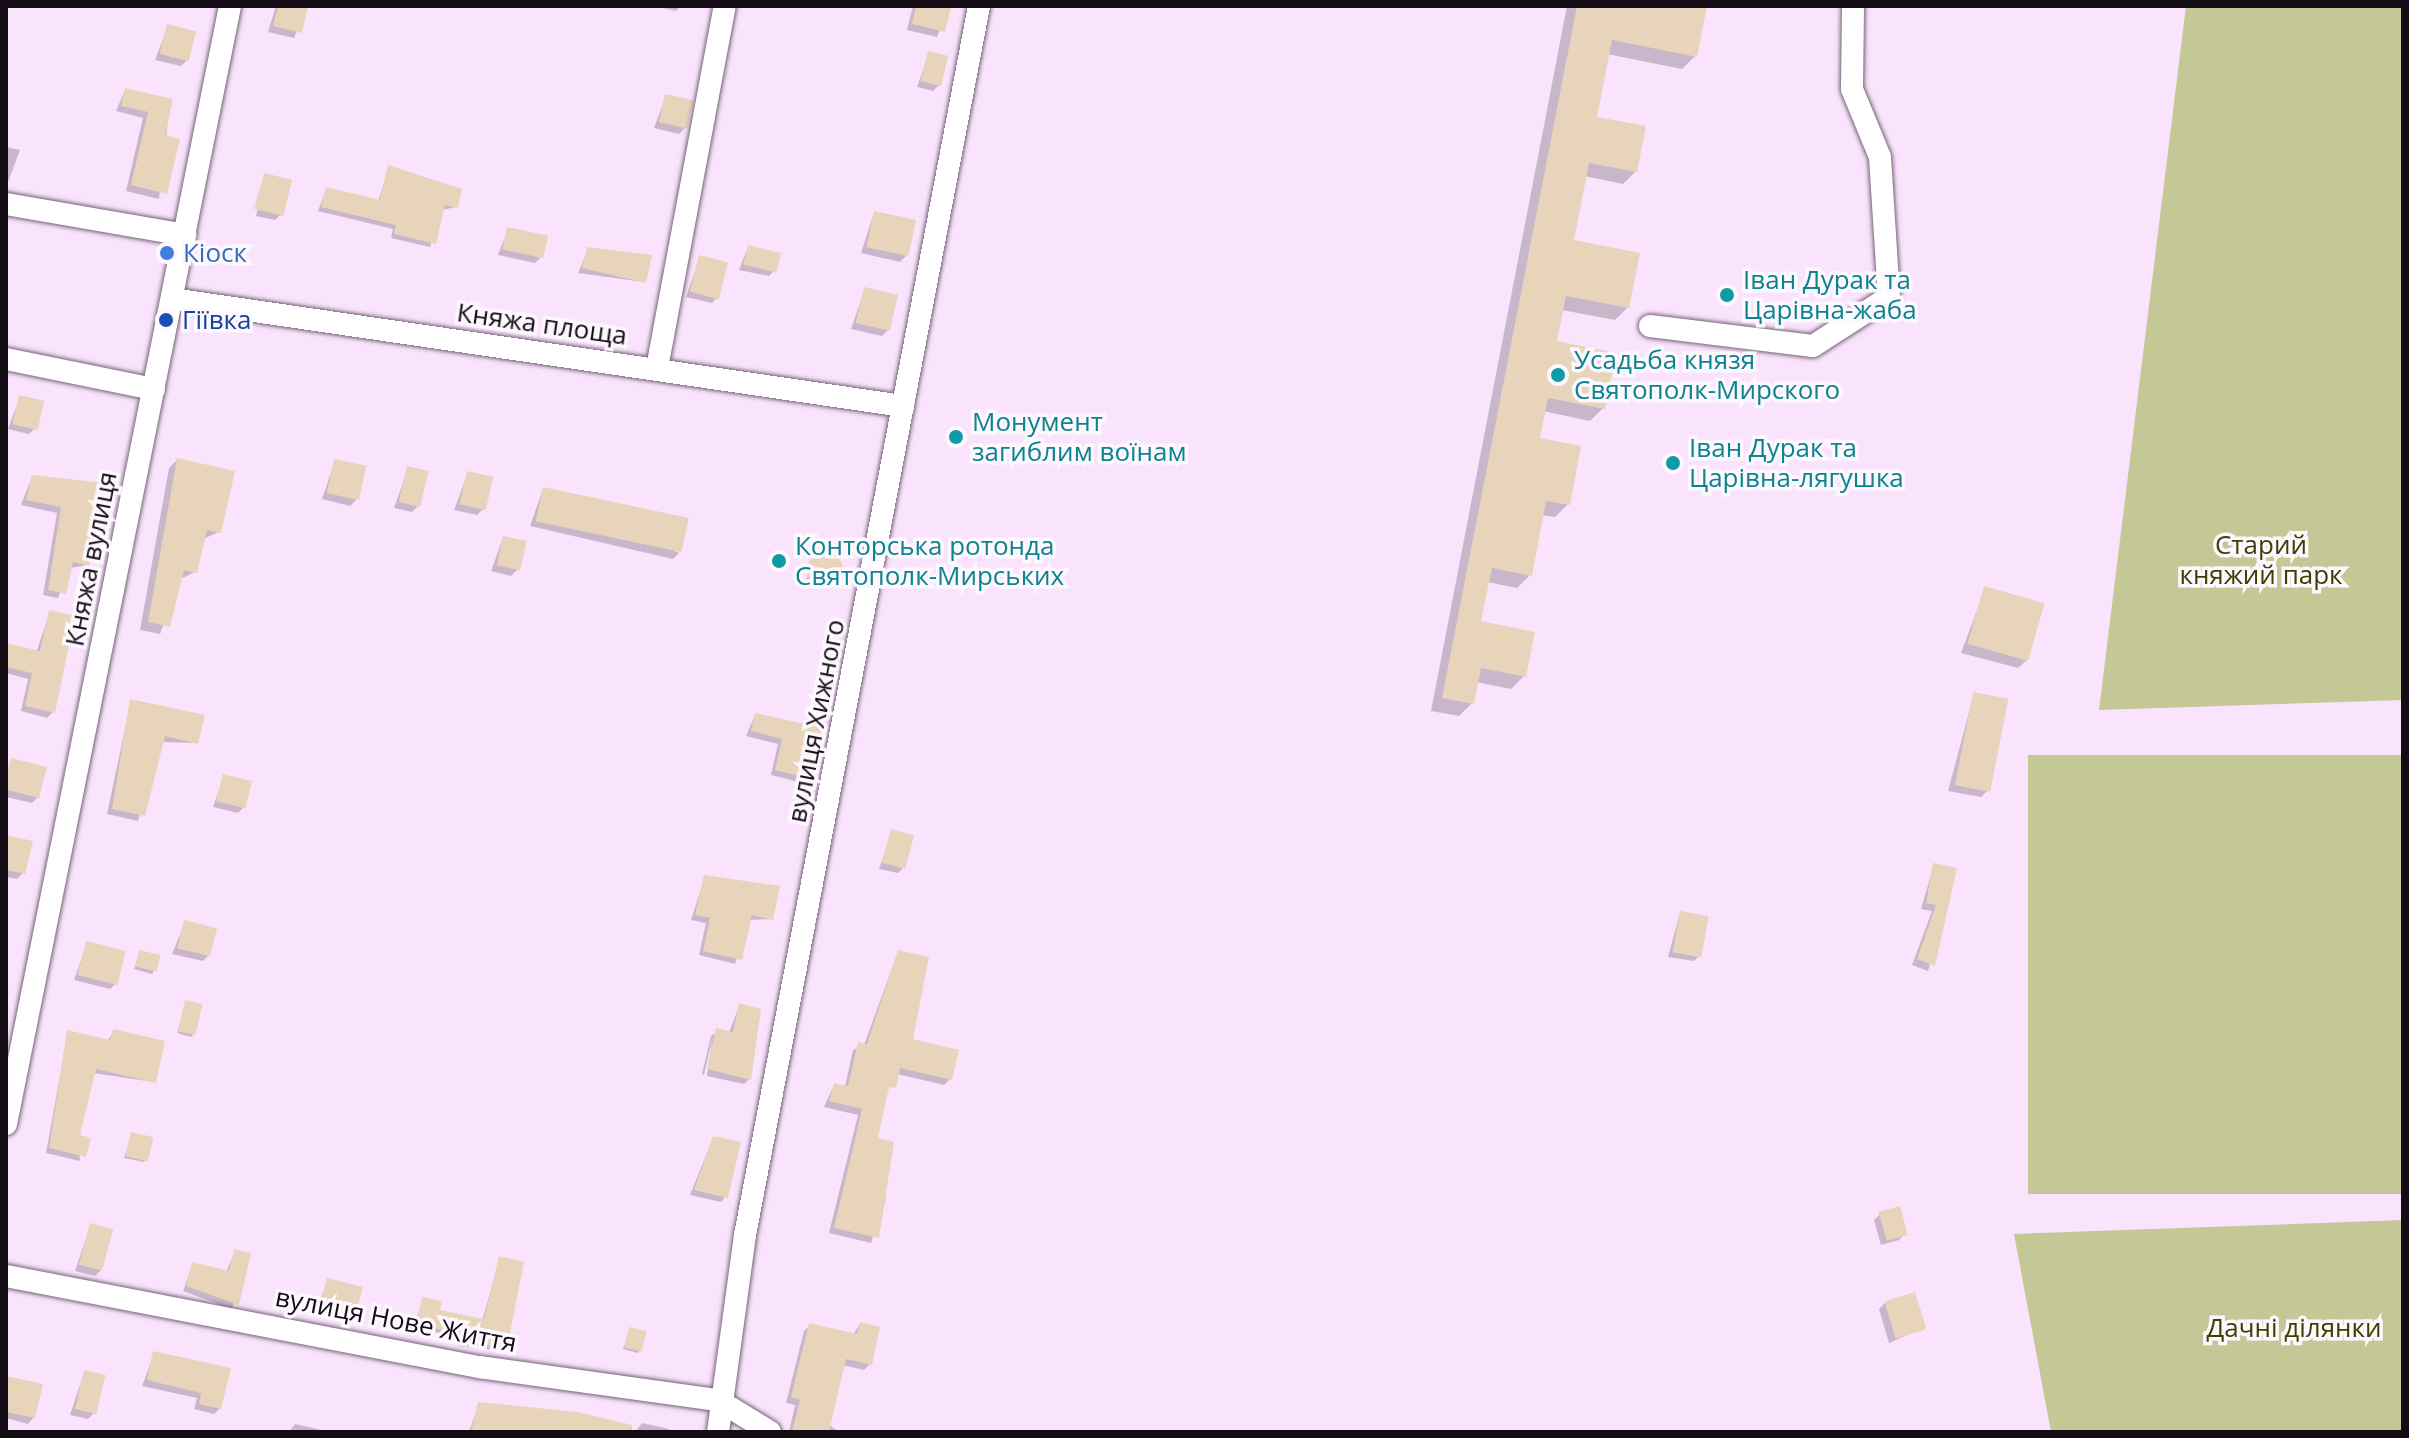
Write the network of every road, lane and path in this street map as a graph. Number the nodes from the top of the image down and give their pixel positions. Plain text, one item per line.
1 (230, 6) edge
2 (725, 6) edge
3 (979, 6) edge
4 (1853, 6) edge
5 (6, 204) edge
6 (185, 235) junction
7 (172, 299) junction
8 (1650, 326) dead end
9 (6, 359) edge
10 (657, 368) junction
11 (154, 389) junction
12 (903, 406) junction
13 (6, 1124) edge
14 (6, 1276) edge
15 (718, 1400) junction
16 (718, 1432) edge
17 (770, 1432) edge

1 - 6 street, Княжа вулиця
2 - 10 street
3 - 12 street, вулиця Хижного
4 - 8 street
5 - 6 street
6 - 7 street, Княжа вулиця
7 - 10 street, Княжа площа
7 - 11 street, Княжа вулиця
9 - 11 street
10 - 12 street, Княжа площа
11 - 13 street, Княжа вулиця
12 - 15 street, вулиця Хижного
14 - 15 street, вулиця Нове Життя
15 - 16 street, вулиця Хижного
15 - 17 street, вулиця Нове Життя

